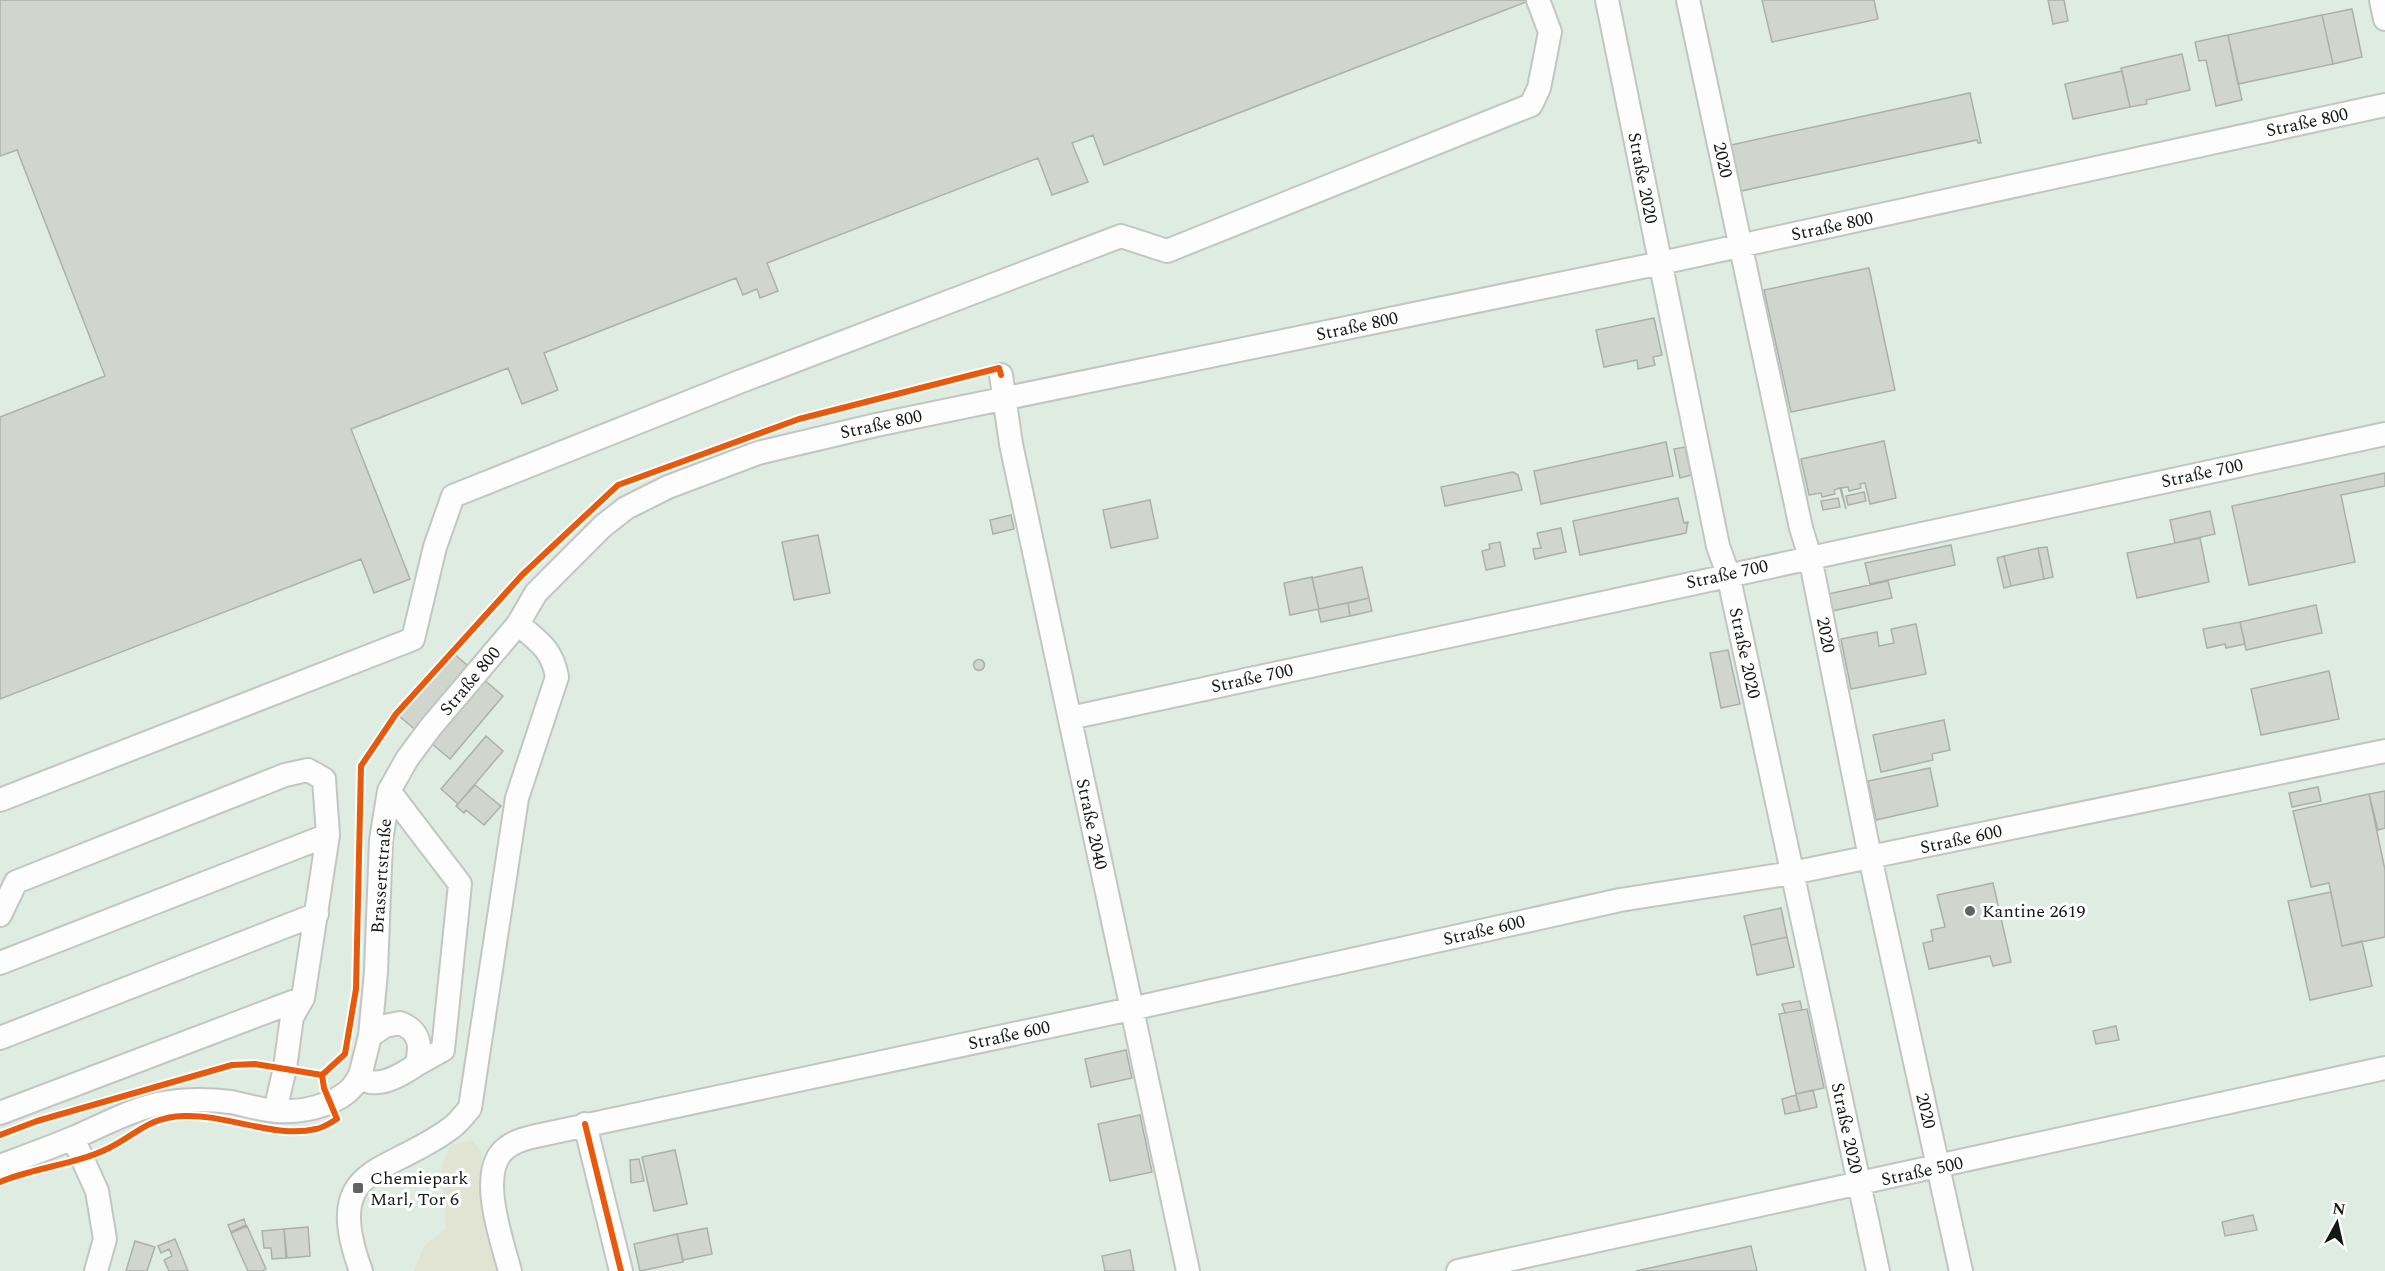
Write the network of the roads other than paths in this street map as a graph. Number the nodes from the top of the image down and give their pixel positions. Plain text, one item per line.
1 (1538, 0) edge
2 (1607, 0) edge
3 (1688, 0) edge
4 (2381, 0) edge
5 (2385, 19) edge
6 (2385, 105) edge
7 (1741, 246) junction
8 (1660, 263) junction
9 (1001, 375) dead end
10 (1005, 398) junction
11 (2385, 434) edge
12 (1810, 556) junction
13 (1728, 574) junction
14 (518, 624) junction
15 (1070, 718) junction
16 (430, 728) joint
17 (2385, 751) edge
18 (389, 791) junction
19 (0, 800) edge
20 (328, 835) junction
21 (1870, 857) junction
22 (1792, 873) junction
23 (0, 915) edge
24 (317, 915) junction
25 (0, 963) edge
26 (303, 998) junction
27 (1131, 1009) junction
28 (370, 1036) junction
29 (0, 1038) edge
30 (416, 1065) junction
31 (2385, 1068) edge
32 (361, 1072) junction
33 (383, 1081) junction
34 (345, 1095) junction
35 (276, 1111) junction
36 (0, 1113) edge
37 (585, 1124) junction
38 (73, 1138) junction
39 (0, 1166) edge
40 (1939, 1167) junction
41 (1860, 1185) junction
42 (96, 1271) edge
43 (361, 1271) edge
44 (510, 1271) edge
45 (621, 1271) edge
46 (1188, 1271) edge
47 (1458, 1271) edge
48 (1878, 1271) edge
49 (1961, 1271) edge

1 - 19 street
2 - 8 street, Straße 2020
3 - 7 street, 2020
4 - 5 street
6 - 7 street, Straße 800
7 - 8 street, Straße 800
7 - 12 street, 2020
8 - 10 street, Straße 800
8 - 13 street, Straße 2020
9 - 10 street, Straße 2040
10 - 14 street, Straße 800
10 - 15 street, Straße 2040
11 - 12 street, Straße 700
12 - 13 street, Straße 700
12 - 21 street, 2020
13 - 15 street, Straße 700
13 - 22 street, Straße 2020
14 - 16 street, Straße 800
14 - 43 street
15 - 27 street, Straße 2040
16 - 18 street, Brassertstraße
17 - 21 street, Straße 600
18 - 28 street, Brassertstraße
18 - 30 street
20 - 23 street
20 - 24 street
20 - 25 street
21 - 22 street, Straße 600
21 - 40 street, 2020
22 - 27 street, Straße 600
22 - 41 street, Straße 2020
24 - 26 street
24 - 29 street
26 - 35 street
26 - 36 street
27 - 37 street, Straße 600
27 - 46 street, Straße 2040
28 - 30 street
28 - 32 street
30 - 33 street
31 - 40 street, Straße 500
32 - 33 street
32 - 34 street
33 - 34 street
34 - 35 street
35 - 38 street
37 - 44 street, Straße 600
37 - 45 street
38 - 39 street
38 - 42 street
40 - 41 street, Straße 500
40 - 49 street, 2020
41 - 47 street, Straße 500
41 - 48 street, Straße 2020

